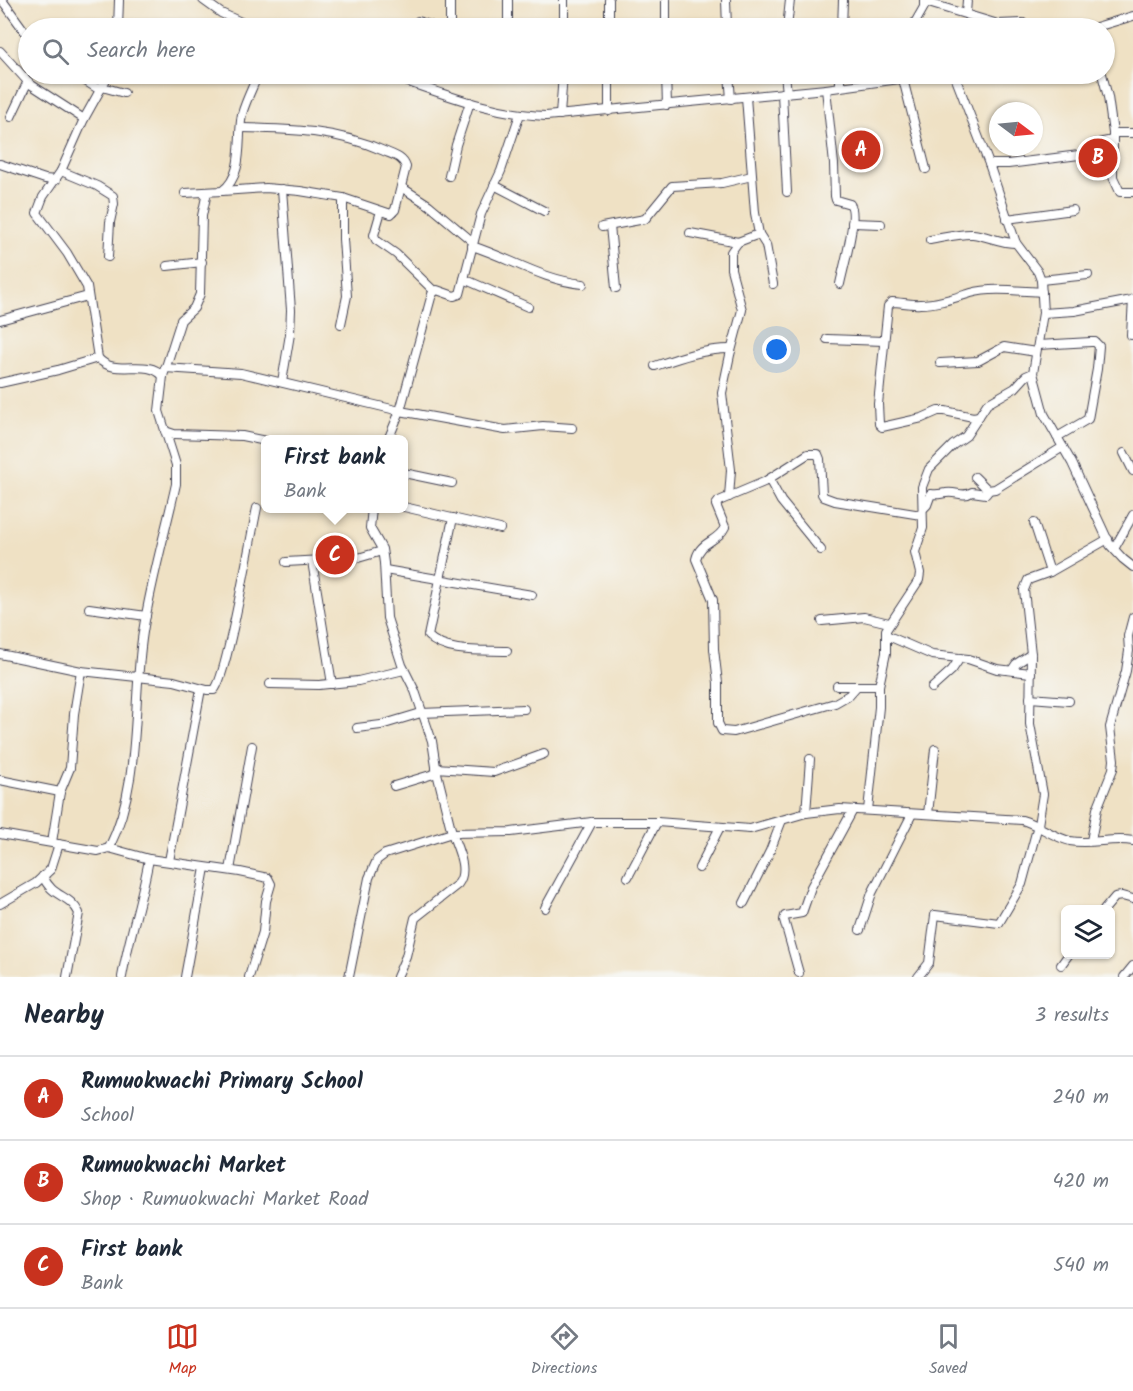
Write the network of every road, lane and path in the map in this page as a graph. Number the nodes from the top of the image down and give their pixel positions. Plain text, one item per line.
1 (2, 0) edge
2 (119, 0) edge
3 (203, 0) edge
4 (450, 0) edge
5 (508, 0) edge
6 (564, 0) edge
7 (609, 0) edge
8 (666, 0) edge
9 (726, 0) edge
10 (789, 0) edge
11 (843, 0) edge
12 (967, 0) edge
13 (924, 1) edge
14 (966, 13) junction
15 (1133, 16) edge
16 (118, 18) edge
17 (232, 18) edge
18 (450, 18) edge
19 (508, 18) edge
20 (564, 18) edge
21 (609, 18) edge
22 (666, 18) edge
23 (727, 18) edge
24 (788, 18) edge
25 (842, 18) edge
26 (916, 18) edge
27 (981, 18) edge
28 (1115, 21) edge
29 (18, 22) edge
30 (0, 51) edge
31 (18, 70) edge
32 (27, 84) edge
33 (32, 84) edge
34 (93, 84) edge
35 (103, 84) edge
36 (254, 84) edge
37 (415, 84) edge
38 (561, 84) edge
39 (609, 84) edge
40 (666, 84) edge
41 (730, 84) edge
42 (785, 84) edge
43 (860, 84) edge
44 (907, 84) edge
45 (958, 84) edge
46 (1105, 84) edge
47 (840, 87) joint
48 (101, 88) junction
49 (826, 88) junction
50 (123, 93) dead end
51 (785, 93) junction
52 (746, 97) junction
53 (731, 99) junction
54 (470, 102) junction
55 (667, 105) junction
56 (609, 111) junction
57 (520, 114) junction
58 (560, 115) junction
59 (11, 117) dead end
60 (84, 119) junction
61 (241, 128) junction
62 (1133, 133) edge
63 (1113, 137) junction
64 (0, 164) edge
65 (989, 164) junction
66 (926, 170) dead end
67 (61, 171) junction
68 (449, 176) dead end
69 (752, 176) junction
70 (56, 180) junction
71 (494, 185) junction
72 (401, 187) junction
73 (282, 189) junction
74 (222, 191) junction
75 (207, 192) junction
76 (787, 192) dead end
77 (1133, 192) edge
78 (185, 194) dead end
79 (343, 198) junction
80 (1072, 210) dead end
81 (381, 211) junction
82 (544, 211) dead end
83 (1008, 219) junction
84 (852, 223) junction
85 (881, 224) dead end
86 (690, 233) dead end
87 (759, 234) junction
88 (930, 240) dead end
89 (738, 242) junction
90 (1016, 243) junction
91 (473, 244) junction
92 (108, 257) dead end
93 (202, 262) junction
94 (167, 266) dead end
95 (1088, 275) dead end
96 (464, 279) junction
97 (1041, 280) junction
98 (583, 284) dead end
99 (840, 284) dead end
100 (773, 285) dead end
101 (616, 288) dead end
102 (434, 291) junction
103 (1042, 292) junction
104 (88, 296) junction
105 (1133, 299) edge
106 (528, 307) dead end
107 (1043, 313) junction
108 (0, 320) edge
109 (341, 324) dead end
110 (1131, 334) dead end
111 (827, 339) dead end
112 (884, 341) junction
113 (1037, 348) junction
114 (731, 349) junction
115 (98, 358) junction
116 (940, 363) dead end
117 (655, 366) dead end
118 (164, 372) junction
119 (1033, 373) junction
120 (282, 382) junction
121 (0, 383) edge
122 (400, 411) junction
123 (979, 416) junction
124 (572, 428) dead end
125 (165, 431) junction
126 (390, 435) edge
127 (1057, 437) junction
128 (261, 440) edge
129 (1063, 447) junction
130 (1124, 453) dead end
131 (1133, 471) edge
132 (408, 474) edge
133 (975, 477) dead end
134 (769, 479) junction
135 (452, 483) dead end
136 (989, 490) junction
137 (729, 497) junction
138 (257, 507) dead end
139 (408, 508) edge
140 (922, 512) junction
141 (372, 513) edge
142 (1133, 515) edge
143 (453, 518) junction
144 (1034, 523) dead end
145 (500, 529) dead end
146 (1108, 539) junction
147 (1114, 549) junction
148 (821, 550) dead end
149 (382, 551) junction
150 (312, 561) junction
151 (286, 562) dead end
152 (1133, 567) edge
153 (385, 570) junction
154 (1050, 572) junction
155 (439, 579) junction
156 (532, 595) dead end
157 (89, 608) dead end
158 (146, 616) junction
159 (1133, 617) edge
160 (822, 621) dead end
161 (889, 623) junction
162 (886, 635) junction
163 (507, 651) dead end
164 (0, 654) edge
165 (1031, 654) junction
166 (960, 658) junction
167 (404, 670) junction
168 (1012, 670) junction
169 (81, 671) junction
170 (1031, 673) junction
171 (137, 678) junction
172 (270, 684) dead end
173 (332, 684) junction
174 (837, 686) dead end
175 (857, 686) junction
176 (879, 686) junction
177 (932, 688) dead end
178 (201, 689) junction
179 (1030, 698) junction
180 (1069, 701) dead end
181 (524, 710) dead end
182 (422, 713) junction
183 (357, 728) dead end
184 (252, 746) dead end
185 (935, 750) dead end
186 (544, 754) dead end
187 (810, 759) dead end
188 (437, 770) junction
189 (0, 780) edge
190 (394, 786) dead end
191 (60, 792) junction
192 (853, 810) junction
193 (868, 810) junction
194 (806, 813) junction
195 (912, 814) junction
196 (928, 814) junction
197 (782, 820) junction
198 (591, 822) junction
199 (657, 822) junction
200 (1038, 825) junction
201 (720, 827) junction
202 (453, 833) junction
203 (0, 834) edge
204 (1091, 841) junction
205 (1133, 841) edge
206 (55, 843) junction
207 (109, 848) junction
208 (149, 858) junction
209 (169, 861) junction
210 (205, 868) junction
211 (699, 868) dead end
212 (230, 870) junction
213 (44, 876) junction
214 (628, 876) dead end
215 (1133, 899) edge
216 (744, 903) dead end
217 (0, 904) edge
218 (1108, 905) edge
219 (544, 908) dead end
220 (860, 930) dead end
221 (1065, 959) edge
222 (1061, 965) dead end
223 (1133, 966) edge
224 (799, 973) dead end
225 (67, 977) edge
226 (122, 977) edge
227 (185, 977) edge
228 (249, 977) edge
229 (349, 977) edge
230 (397, 977) edge
231 (918, 977) edge
232 (1124, 977) edge

1 - 29 street
2 - 16 street
3 - 17 street
4 - 18 street
5 - 19 street
6 - 20 street
7 - 21 street
8 - 22 street
9 - 23 street
10 - 24 street
11 - 25 street
12 - 14 street
13 - 14 street
13 - 26 street
14 - 27 street
15 - 28 street
30 - 31 street
32 - 59 street
33 - 60 street
34 - 48 street
35 - 48 street
36 - 61 street
37 - 54 street
38 - 58 street
39 - 56 street
40 - 55 street
41 - 53 street
42 - 51 street
43 - 47 street
44 - 66 street
45 - 65 street
46 - 63 street
47 - 49 street
48 - 50 street
48 - 60 street
49 - 51 street
49 - 84 street
51 - 52 street
51 - 76 street
52 - 53 street
52 - 69 street
53 - 55 street
54 - 57 street
54 - 68 street
55 - 56 street
56 - 58 street
57 - 58 street
57 - 71 street
60 - 67 street
61 - 72 street
61 - 74 street
62 - 63 street
63 - 65 street
63 - 77 street
64 - 70 street
65 - 83 street
67 - 70 street
67 - 92 street
69 - 87 street
69 - 101 street
70 - 104 street
71 - 82 street
71 - 91 street
72 - 81 street
72 - 91 street
73 - 74 street
73 - 79 street
73 - 120 street
74 - 75 street
75 - 78 street
75 - 93 street
79 - 81 street
79 - 109 street
80 - 83 street
81 - 102 street
83 - 90 street
84 - 85 street
84 - 99 street
86 - 89 street
87 - 89 street
87 - 100 street
88 - 90 street
89 - 114 street
90 - 97 street
91 - 96 street
91 - 98 street
93 - 94 street
93 - 118 street
95 - 97 street
96 - 102 street
96 - 106 street
97 - 103 street
102 - 122 street
103 - 107 street
103 - 112 street
104 - 108 street
104 - 115 street
105 - 107 street
105 - 110 street
107 - 113 street
111 - 112 street
112 - 123 street
113 - 116 street
113 - 119 street
113 - 127 street
114 - 117 street
114 - 137 street
115 - 118 street
115 - 121 street
118 - 120 street
118 - 125 street
119 - 123 street
119 - 127 street
120 - 122 street
122 - 124 street
122 - 126 street
123 - 140 street
125 - 128 street
125 - 158 street
127 - 129 street
129 - 136 street
129 - 146 street
130 - 131 street
132 - 135 street
133 - 136 street
134 - 137 street
134 - 140 street
134 - 148 street
136 - 140 street
137 - 175 street
138 - 178 street
139 - 143 street
140 - 161 street
141 - 149 street
142 - 147 street
143 - 145 street
143 - 155 street
144 - 154 street
146 - 147 street
146 - 154 street
147 - 152 street
149 - 150 street
149 - 153 street
150 - 151 street
150 - 173 street
153 - 155 street
153 - 167 street
154 - 165 street
155 - 156 street
155 - 163 street
157 - 158 street
158 - 171 street
159 - 204 street
160 - 161 street
161 - 162 street
162 - 166 street
162 - 176 street
164 - 169 street
165 - 168 street
165 - 170 street
166 - 168 street
166 - 177 street
167 - 173 street
167 - 182 street
168 - 170 street
169 - 171 street
169 - 191 street
170 - 179 street
171 - 178 street
171 - 207 street
172 - 173 street
174 - 175 street
175 - 176 street
176 - 193 street
178 - 209 street
179 - 180 street
179 - 200 street
181 - 182 street
182 - 183 street
182 - 188 street
184 - 212 street
185 - 196 street
186 - 188 street
187 - 194 street
188 - 190 street
188 - 202 street
189 - 191 street
191 - 206 street
192 - 193 street
192 - 194 street
192 - 224 street
193 - 195 street
194 - 197 street
195 - 196 street
195 - 220 street
196 - 200 street
197 - 201 street
197 - 216 street
198 - 199 street
198 - 202 street
198 - 219 street
199 - 201 street
199 - 214 street
200 - 204 street
200 - 231 street
201 - 211 street
202 - 229 street
202 - 230 street
203 - 206 street
204 - 205 street
206 - 207 street
206 - 213 street
207 - 208 street
208 - 209 street
208 - 226 street
209 - 210 street
210 - 212 street
210 - 227 street
212 - 228 street
213 - 217 street
213 - 225 street
215 - 218 street
221 - 222 street
223 - 232 street

